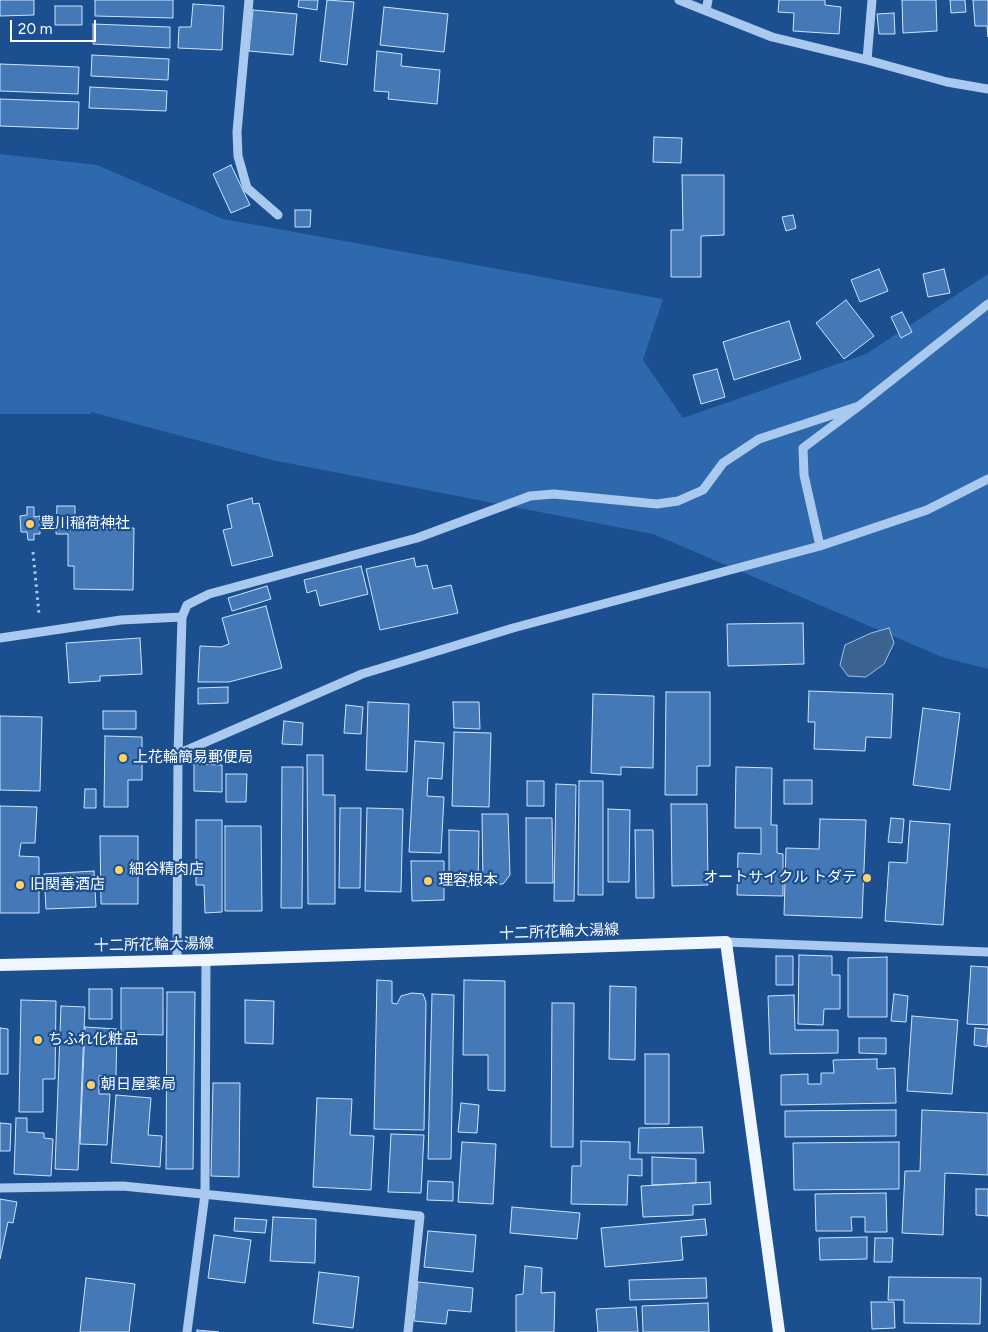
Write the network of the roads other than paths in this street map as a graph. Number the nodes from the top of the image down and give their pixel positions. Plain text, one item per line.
1 (249, 0) edge
2 (679, 0) edge
3 (708, 0) edge
4 (872, 0) edge
5 (706, 11) junction
6 (867, 60) junction
7 (988, 89) edge
8 (278, 215) dead end
9 (988, 304) edge
10 (859, 406) junction
11 (988, 480) edge
12 (820, 546) junction
13 (182, 618) junction
14 (0, 638) edge
15 (178, 754) junction
16 (726, 942) junction
17 (988, 952) edge
18 (206, 960) junction
19 (178, 961) junction
20 (0, 965) edge
21 (0, 1188) edge
22 (205, 1194) junction
23 (187, 1332) edge
24 (408, 1332) edge
25 (779, 1332) edge

1 - 8 street
2 - 5 street
3 - 5 street
4 - 6 street
5 - 6 street
6 - 7 street
9 - 10 street
10 - 12 street
10 - 13 street
11 - 12 street
12 - 15 street
13 - 14 street
13 - 15 street
15 - 19 street
16 - 17 street
16 - 18 main road, 十二所花輪大湯線
16 - 25 main road
18 - 19 main road, 十二所花輪大湯線
18 - 22 street
19 - 20 main road, 十二所花輪大湯線
21 - 22 street
22 - 23 street
22 - 24 street

